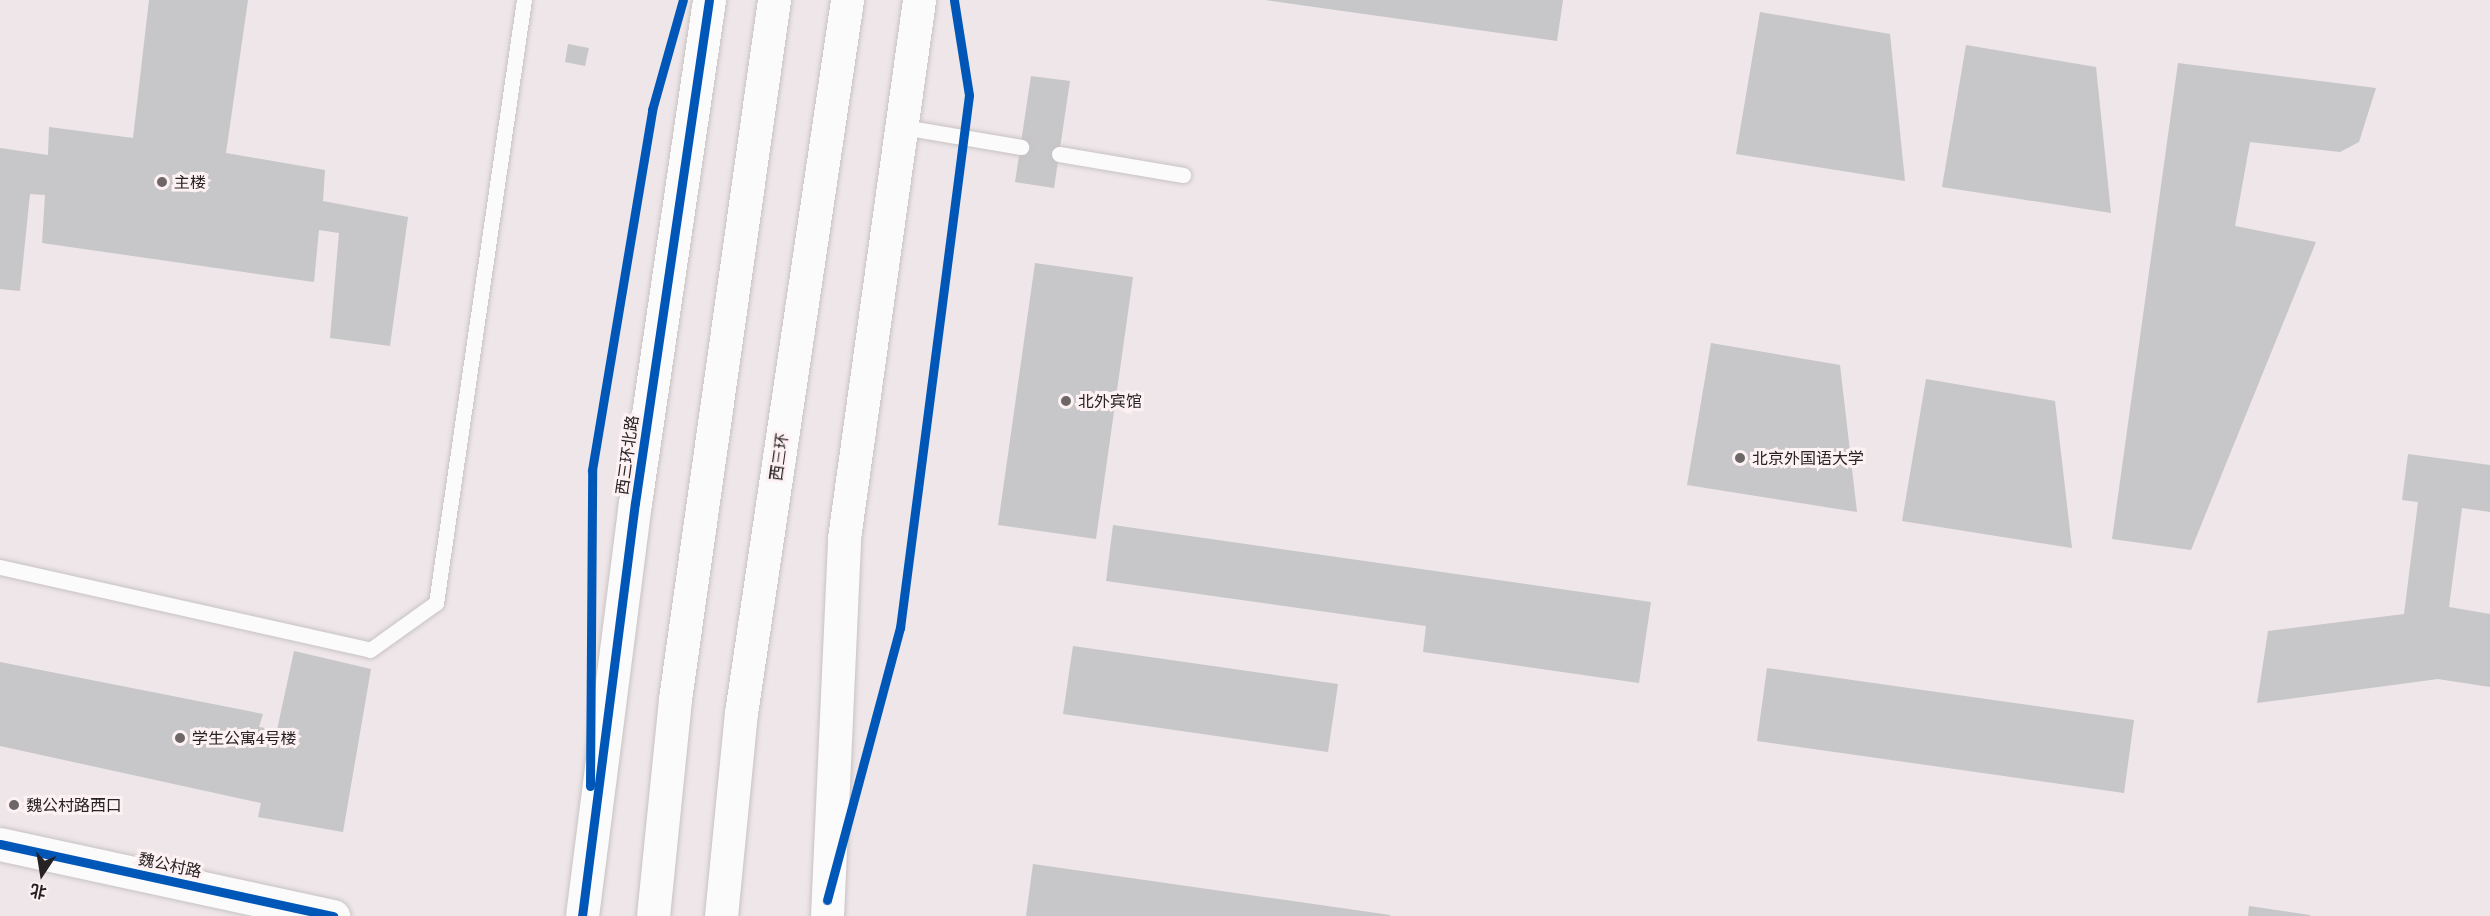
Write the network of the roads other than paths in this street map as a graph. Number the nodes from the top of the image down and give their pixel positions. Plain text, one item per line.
1 (524, 0) edge
2 (709, 0) edge
3 (774, 0) edge
4 (847, 0) edge
5 (919, 0) edge
6 (903, 127) junction
7 (1021, 147) dead end
8 (1059, 154) dead end
9 (1183, 175) dead end
10 (0, 567) edge
11 (0, 844) edge
12 (333, 916) edge
13 (582, 916) edge
14 (653, 916) edge
15 (721, 916) edge
16 (827, 916) edge

1 - 10 lane
2 - 13 main road, 西三环北路
3 - 14 main road, bridge
4 - 15 main road, 西三环, bridge
5 - 6 main road
6 - 7 lane
6 - 16 main road
8 - 9 lane
11 - 12 main road, 魏公村路

